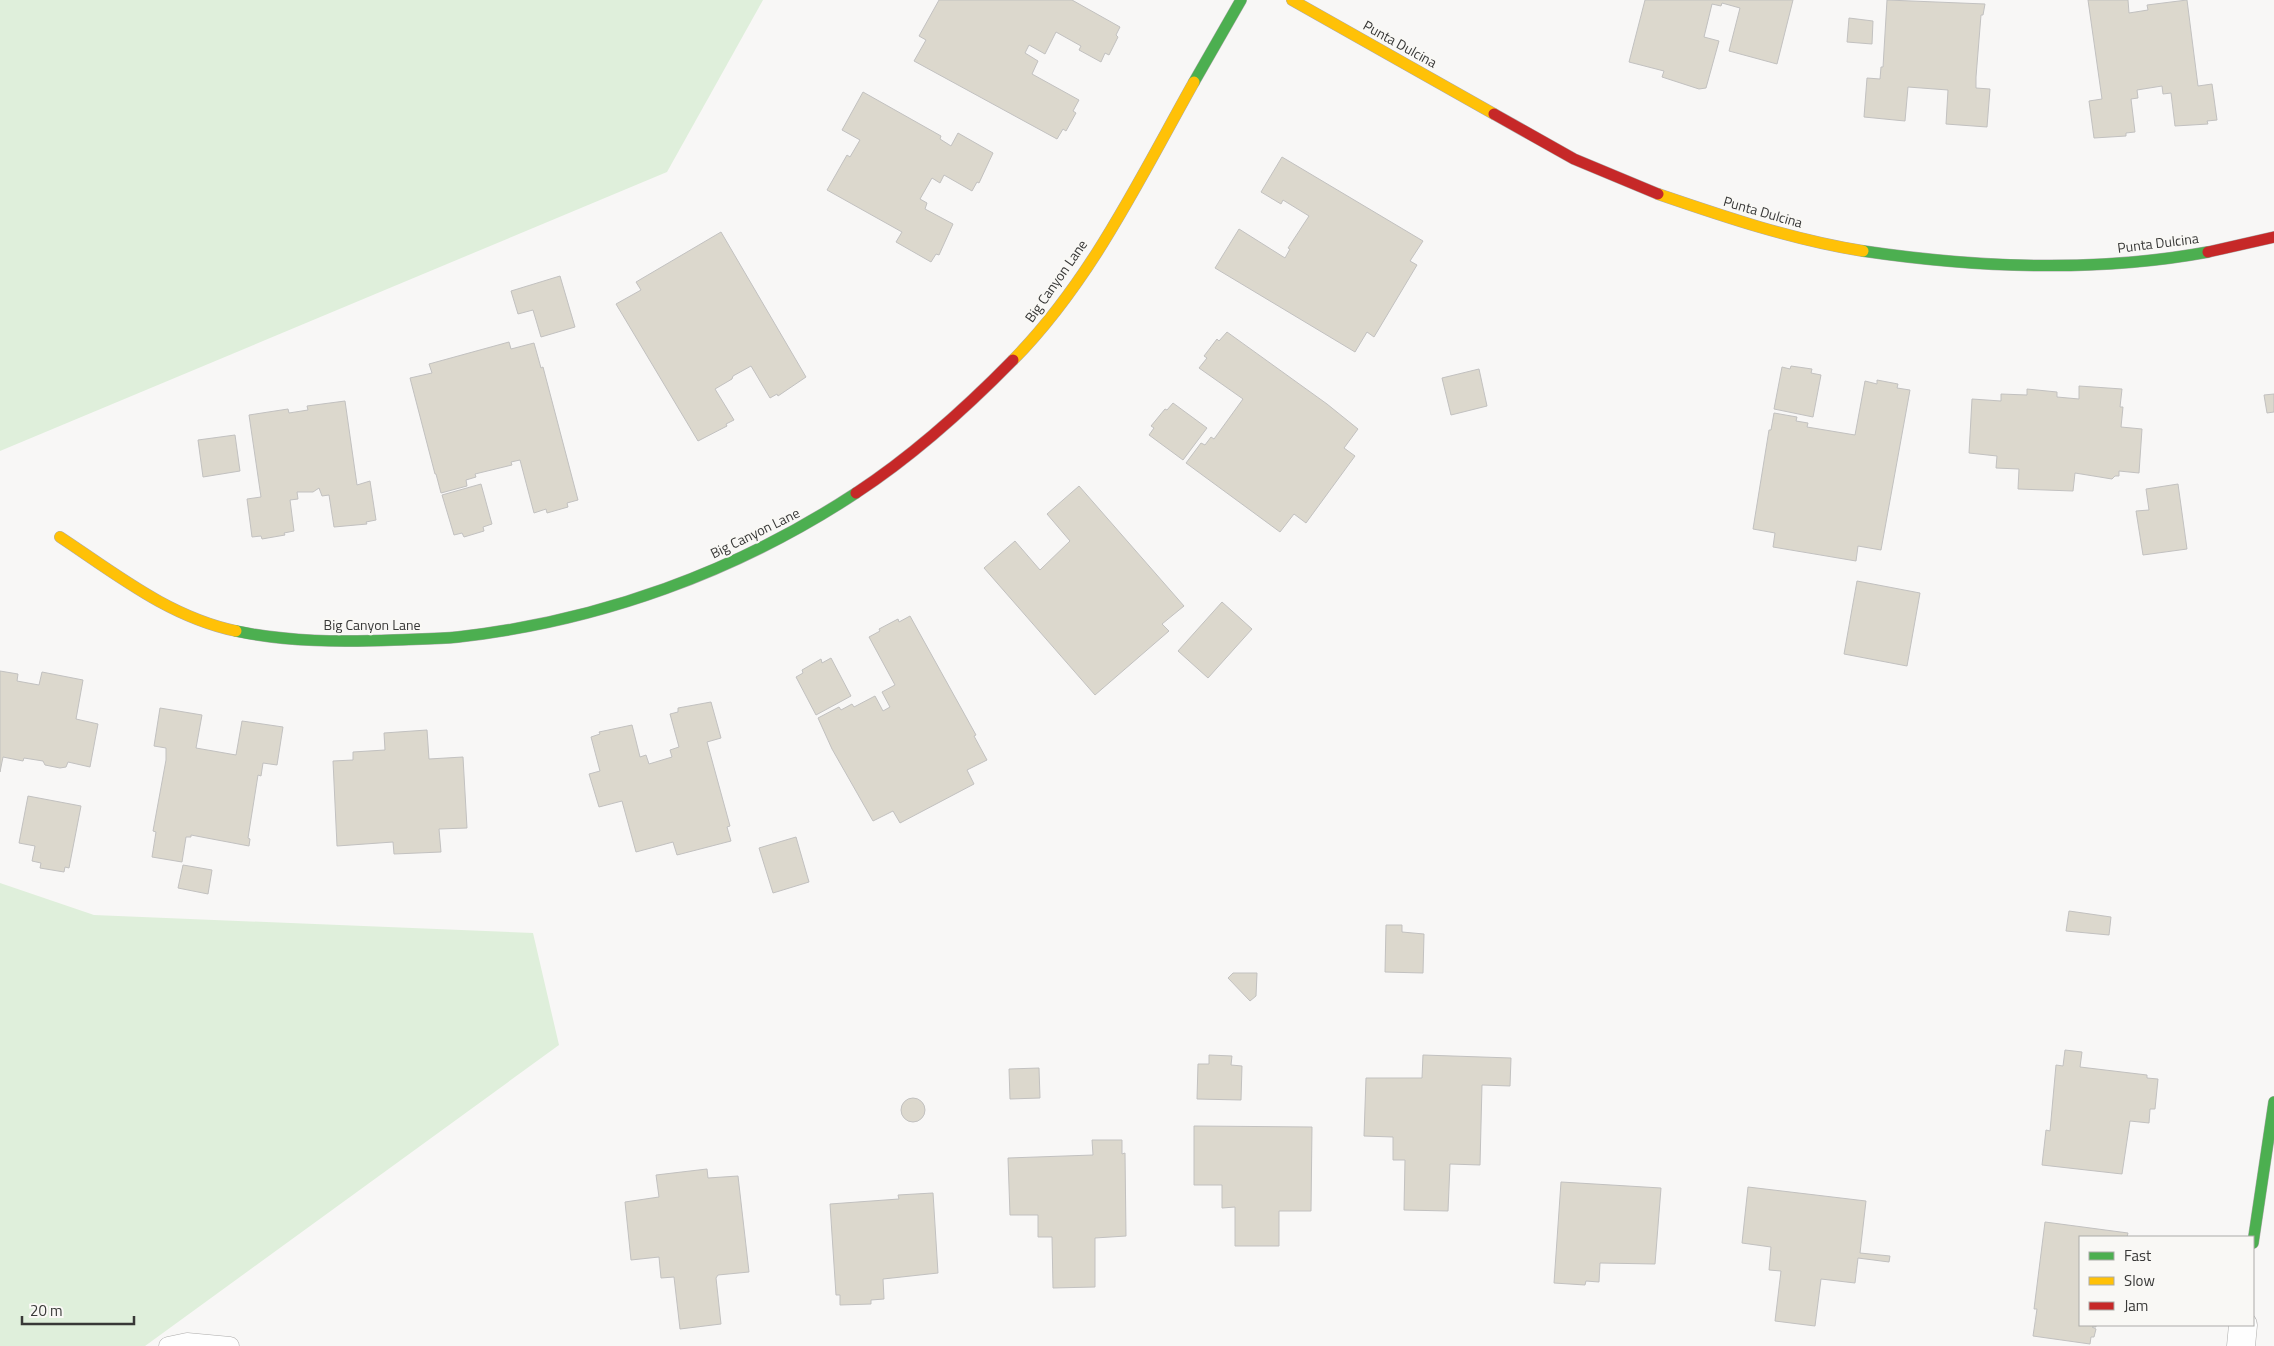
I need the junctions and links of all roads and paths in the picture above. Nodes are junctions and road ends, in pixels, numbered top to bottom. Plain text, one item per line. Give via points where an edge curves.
1 (1241, 0) edge
2 (1292, 0) edge
3 (2274, 237) edge
4 (60, 537) dead end
5 (2274, 1102) edge
6 (2254, 1236) edge
7 (2243, 1326) edge
8 (168, 1346) edge
9 (230, 1346) edge
10 (2241, 1346) edge

1 - 4 street, Big Canyon Lane via 1093,258 1064,301 1025,348 957,419 911,457 824,516 726,566 591,614 551,623 395,642 289,639 208,624 182,613
2 - 3 street, Punta Dulcina via 1587,165 1712,214 1826,245 1955,263 2092,266 2206,253
5 - 6 street
7 - 10 street
8 - 9 lane via 186,1342

